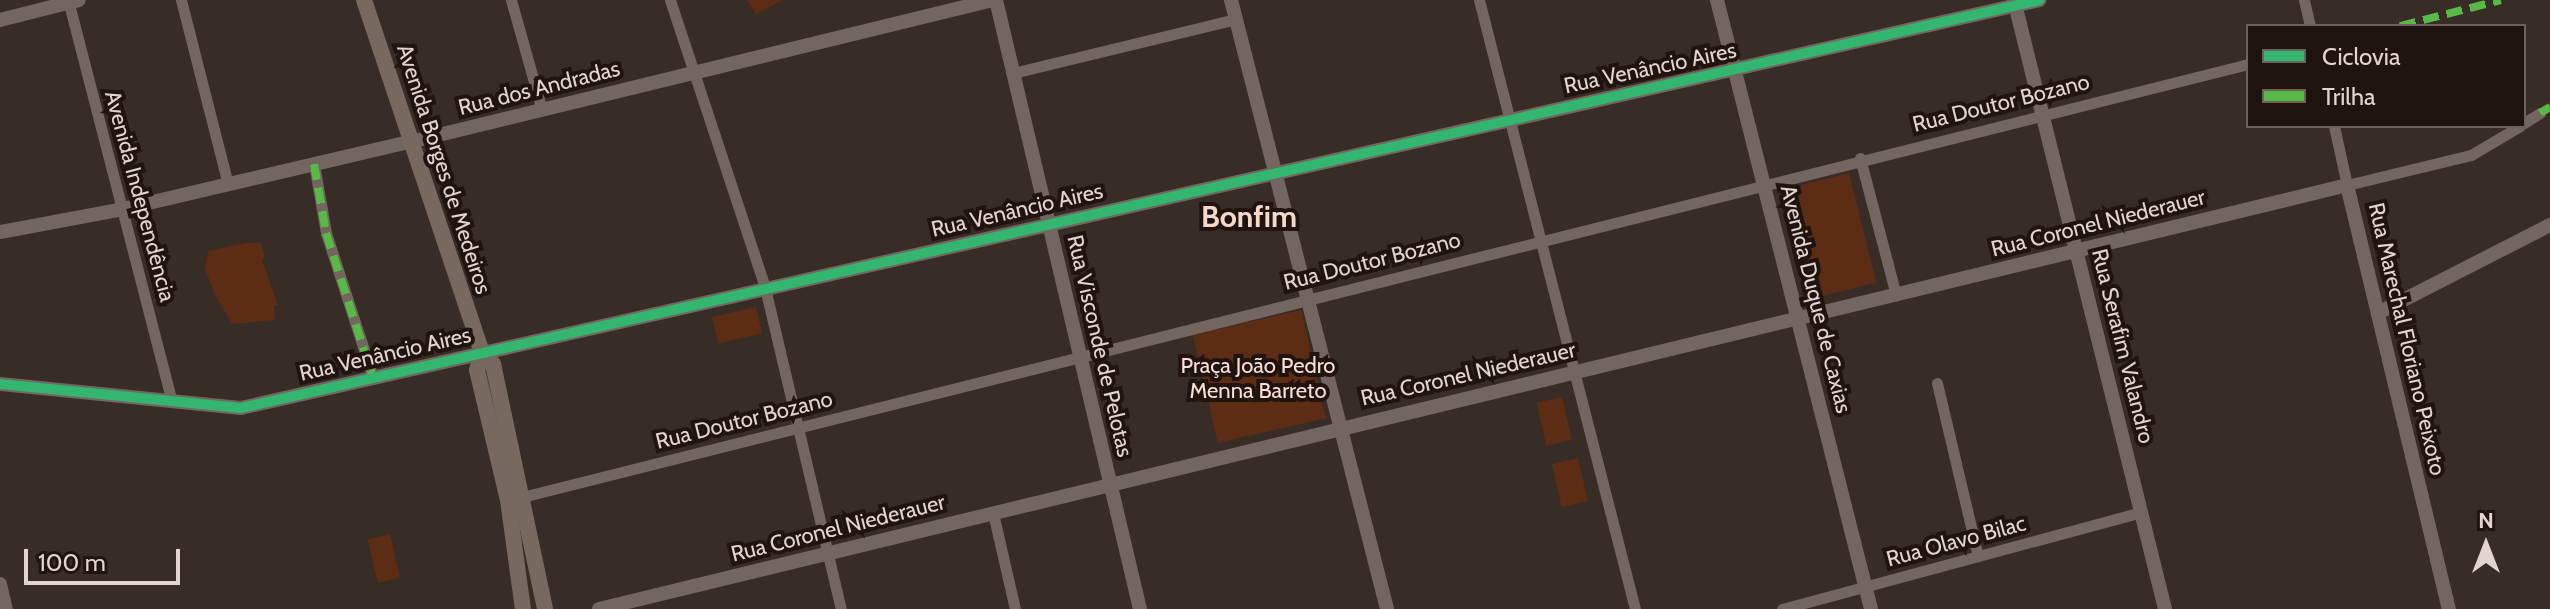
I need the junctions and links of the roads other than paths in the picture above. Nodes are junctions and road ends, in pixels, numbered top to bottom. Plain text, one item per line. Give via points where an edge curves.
1 (181, 0) edge
2 (364, 0) edge
3 (511, 0) edge
4 (670, 0) edge
5 (994, 0) edge
6 (1231, 0) edge
7 (1479, 0) edge
8 (1717, 0) edge
9 (2039, 0) edge
10 (2304, 0) edge
11 (72, 1) edge
12 (2014, 3) edge
13 (1236, 19) junction
14 (0, 20) edge
15 (2310, 24) edge
16 (2246, 64) edge
17 (1735, 70) junction
18 (694, 72) junction
19 (1013, 73) junction
20 (542, 110) junction
21 (2042, 113) junction
22 (2540, 113) dead end
23 (1510, 120) junction
24 (2526, 122) edge
25 (2334, 128) edge
26 (2517, 128) edge
27 (414, 141) junction
28 (1860, 158) junction
29 (314, 164) junction
30 (1277, 172) junction
31 (1765, 182) junction
32 (228, 184) junction
33 (2347, 185) junction
34 (123, 209) junction
35 (1049, 224) junction
36 (2550, 225) edge
37 (0, 232) edge
38 (1540, 238) junction
39 (2077, 251) junction
40 (765, 288) junction
41 (1896, 295) junction
42 (1309, 297) junction
43 (2378, 313) junction
44 (1798, 319) junction
45 (482, 353) junction
46 (1080, 356) junction
47 (1574, 372) junction
48 (373, 378) junction
49 (1937, 383) dead end
50 (0, 384) edge
51 (172, 401) junction
52 (1342, 426) junction
53 (798, 427) junction
54 (1110, 484) junction
55 (514, 498) junction
56 (2141, 512) junction
57 (993, 513) junction
58 (828, 553) junction
59 (1978, 556) junction
60 (0, 584) edge
61 (1865, 586) junction
62 (6, 609) edge
63 (523, 609) edge
64 (545, 609) edge
65 (599, 609) edge
66 (841, 609) edge
67 (1015, 609) edge
68 (1140, 609) edge
69 (1387, 609) edge
70 (1635, 609) edge
71 (1782, 609) edge
72 (1871, 609) edge
73 (2165, 609) edge
74 (2449, 609) edge

1 - 32 street
2 - 27 main road, Avenida Borges de Medeiros
3 - 20 street
4 - 18 street
5 - 18 street, Rua dos Andradas
5 - 19 street, Rua Visconde de Pelotas
6 - 13 street
7 - 23 street
8 - 17 street, Avenida Duque de Caxias
9 - 12 street, Rua Venâncio Aires
10 - 15 street
11 - 14 street
11 - 34 street, Avenida Independência
12 - 17 street, Rua Venâncio Aires
12 - 21 street, Rua Serafim Valandro
13 - 19 street
13 - 30 street
16 - 21 street, Rua Doutor Bozano
17 - 23 street, Rua Venâncio Aires
17 - 31 street, Avenida Duque de Caxias
18 - 20 street, Rua dos Andradas
18 - 40 street
19 - 35 street, Rua Visconde de Pelotas
20 - 27 street, Rua dos Andradas
21 - 28 street, Rua Doutor Bozano
21 - 39 street, Rua Serafim Valandro
22 - 24 street
23 - 30 street, Rua Venâncio Aires
23 - 38 street
25 - 33 street, Rua Marechal Floriano Peixoto
26 - 33 street via 2471,155
27 - 29 street, Rua dos Andradas
27 - 45 main road, Avenida Borges de Medeiros
28 - 31 street, Rua Doutor Bozano
28 - 41 street
29 - 32 street, Rua dos Andradas
29 - 48 street via 326,233
30 - 35 street, Rua Venâncio Aires
30 - 42 street
31 - 38 street, Rua Doutor Bozano
31 - 44 street, Avenida Duque de Caxias
32 - 34 street, Rua dos Andradas
33 - 39 street, Rua Coronel Niederauer
33 - 43 street, Rua Marechal Floriano Peixoto
34 - 37 street, Rua dos Andradas
34 - 51 street, Avenida Independência
35 - 40 street, Rua Venâncio Aires
35 - 46 street, Rua Visconde de Pelotas
36 - 43 street
38 - 42 street, Rua Doutor Bozano
38 - 47 street
39 - 41 street, Rua Coronel Niederauer
39 - 56 street, Rua Serafim Valandro
40 - 45 street, Rua Venâncio Aires
40 - 53 street
41 - 44 street, Rua Coronel Niederauer
42 - 46 street, Rua Doutor Bozano
42 - 52 street
43 - 74 street, Rua Marechal Floriano Peixoto
44 - 47 street, Rua Coronel Niederauer
44 - 61 street, Avenida Duque de Caxias
45 - 48 street, Rua Venâncio Aires
45 - 55 main road, Avenida Borges de Medeiros via 477,370
46 - 53 street, Rua Doutor Bozano
46 - 54 street, Rua Visconde de Pelotas
47 - 52 street, Rua Coronel Niederauer
47 - 70 street
48 - 51 street, Rua Venâncio Aires via 241,408
49 - 59 street
50 - 51 street, Rua Venâncio Aires
52 - 54 street, Rua Coronel Niederauer
52 - 69 street
53 - 55 street, Rua Doutor Bozano
53 - 58 street
54 - 57 street, Rua Coronel Niederauer
54 - 68 street, Rua Visconde de Pelotas
55 - 63 main road, Avenida Borges de Medeiros
55 - 64 main road, Avenida Borges de Medeiros
56 - 59 street, Rua Olavo Bilac
56 - 73 street, Rua Serafim Valandro
57 - 58 street, Rua Coronel Niederauer
57 - 67 street
58 - 65 street, Rua Coronel Niederauer
58 - 66 street
59 - 61 street, Rua Olavo Bilac
60 - 62 street
61 - 71 street, Rua Olavo Bilac
61 - 72 street, Avenida Duque de Caxias

